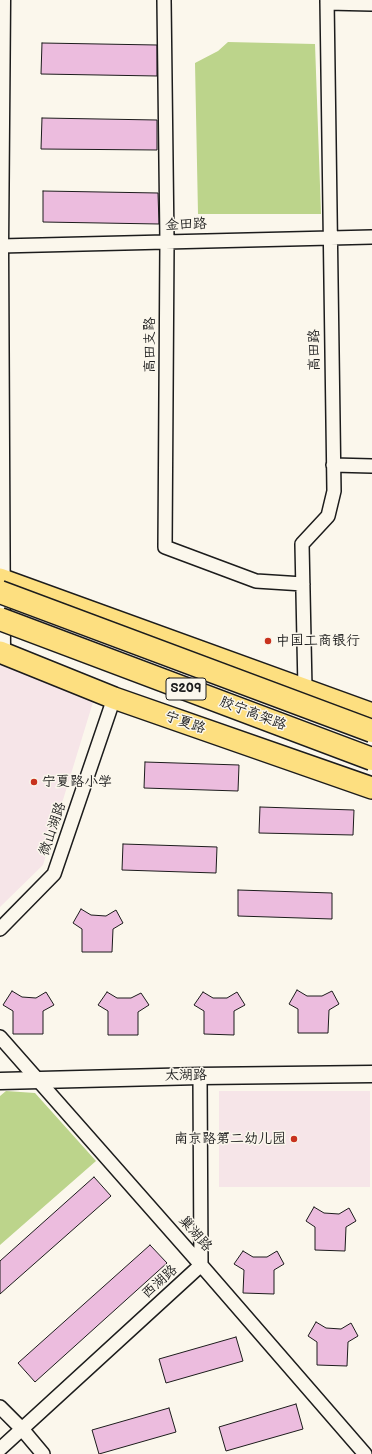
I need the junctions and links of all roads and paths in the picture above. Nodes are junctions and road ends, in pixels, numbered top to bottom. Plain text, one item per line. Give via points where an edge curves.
1 (2, 0) edge
2 (164, 0) edge
3 (327, 2) edge
4 (372, 4) edge
5 (330, 237) junction
6 (372, 237) edge
7 (167, 242) junction
8 (0, 246) edge
9 (333, 465) junction
10 (372, 466) edge
11 (1, 584) edge
12 (303, 584) junction
13 (0, 619) edge
14 (1, 653) edge
15 (305, 689) junction
16 (114, 698) junction
17 (372, 714) edge
18 (372, 731) edge
19 (372, 759) edge
20 (372, 788) edge
21 (0, 929) edge
22 (0, 1037) edge
23 (372, 1074) edge
24 (200, 1076) junction
25 (37, 1079) junction
26 (0, 1080) edge
27 (201, 1265) junction
28 (0, 1407) edge
29 (22, 1429) junction
30 (0, 1449) edge
31 (43, 1454) edge
32 (364, 1454) edge

1 - 8 street
2 - 7 street, 高田支路
3 - 4 street
3 - 5 street, 高田路
5 - 6 street, 金田路
5 - 7 street, 金田路
5 - 9 street, 高田路
7 - 8 street, 金田路
7 - 12 street, 高田支路 via 165,546 256,581
8 - 11 street
9 - 10 street
9 - 12 street, 高田路 via 334,491 328,516 302,544
11 - 14 street
11 - 15 main road
11 - 18 highway, 胶宁高架路 / S209, bridge
12 - 15 street, 高田路
13 - 19 highway, 胶宁高架路 / S209, bridge
14 - 16 main road, 宁夏路
15 - 17 main road
16 - 20 main road, 宁夏路
16 - 21 street, 微山湖路 via 54,874
22 - 25 street, 巢湖路
23 - 24 street, 太湖路
24 - 25 street, 太湖路
24 - 27 street
25 - 26 street, 太湖路
25 - 27 street, 巢湖路
27 - 29 street, 西湖路
27 - 32 street, 巢湖路
28 - 29 street
29 - 30 street, 西湖路
29 - 31 street

